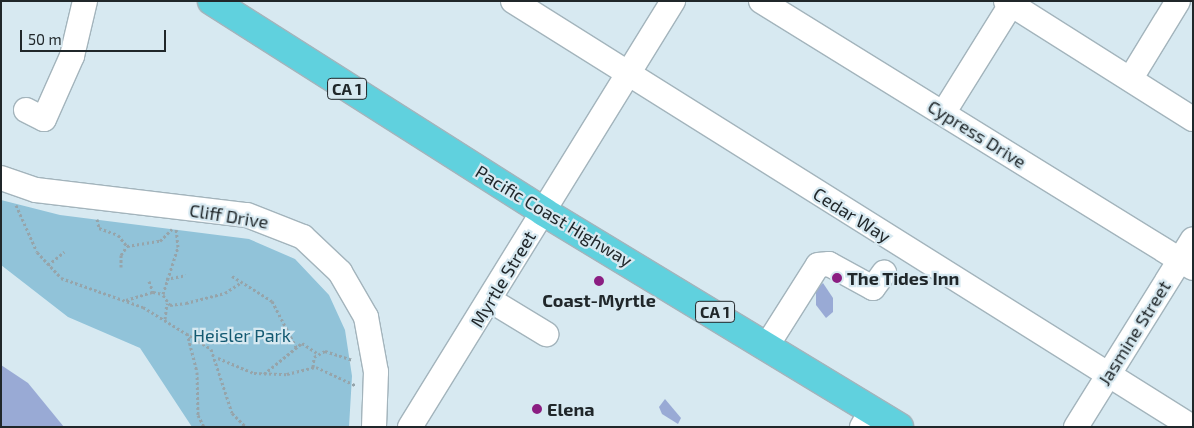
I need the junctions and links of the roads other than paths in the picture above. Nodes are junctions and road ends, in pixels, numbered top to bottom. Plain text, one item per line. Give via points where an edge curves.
1 (85, 1) edge
2 (212, 1) edge
3 (513, 1) edge
4 (673, 1) edge
5 (761, 1) edge
6 (1178, 1) edge
7 (1010, 2) edge
8 (628, 74) junction
9 (1130, 78) junction
10 (26, 110) dead end
11 (944, 112) junction
12 (1193, 119) edge
13 (2, 179) edge
14 (544, 212) junction
15 (1193, 239) edge
16 (902, 246) junction
17 (1186, 264) edge
18 (490, 300) junction
19 (546, 334) dead end
20 (768, 344) junction
21 (1107, 375) junction
22 (867, 418) edge
23 (374, 427) edge
24 (410, 427) edge
25 (899, 427) edge
26 (1076, 427) edge
27 (1192, 427) edge

1 - 10 street via 72,56 44,119
2 - 14 highway, Pacific Coast Highway / CA 1
3 - 8 street, Cedar Way
4 - 8 street, Myrtle Street
5 - 11 street, Cypress Drive
6 - 9 street
7 - 9 street
7 - 11 street
8 - 14 street, Myrtle Street
8 - 16 street, Cedar Way
9 - 12 street
11 - 17 street, Cypress Drive
13 - 23 street, Cliff Drive via 36,190 247,214 279,224 323,253 340,272 366,317 376,372
14 - 18 street, Myrtle Street
14 - 20 highway, Pacific Coast Highway / CA 1
15 - 17 street, Jasmine Street
16 - 20 street via 874,288 829,264 818,265
16 - 21 street, Cedar Way
17 - 21 street, Jasmine Street
18 - 19 street
18 - 24 street, Myrtle Street
20 - 22 highway, Pacific Coast Highway / CA 1
21 - 26 street, Jasmine Street
21 - 27 street, Cedar Way
22 - 25 highway, Pacific Coast Highway / CA 1

